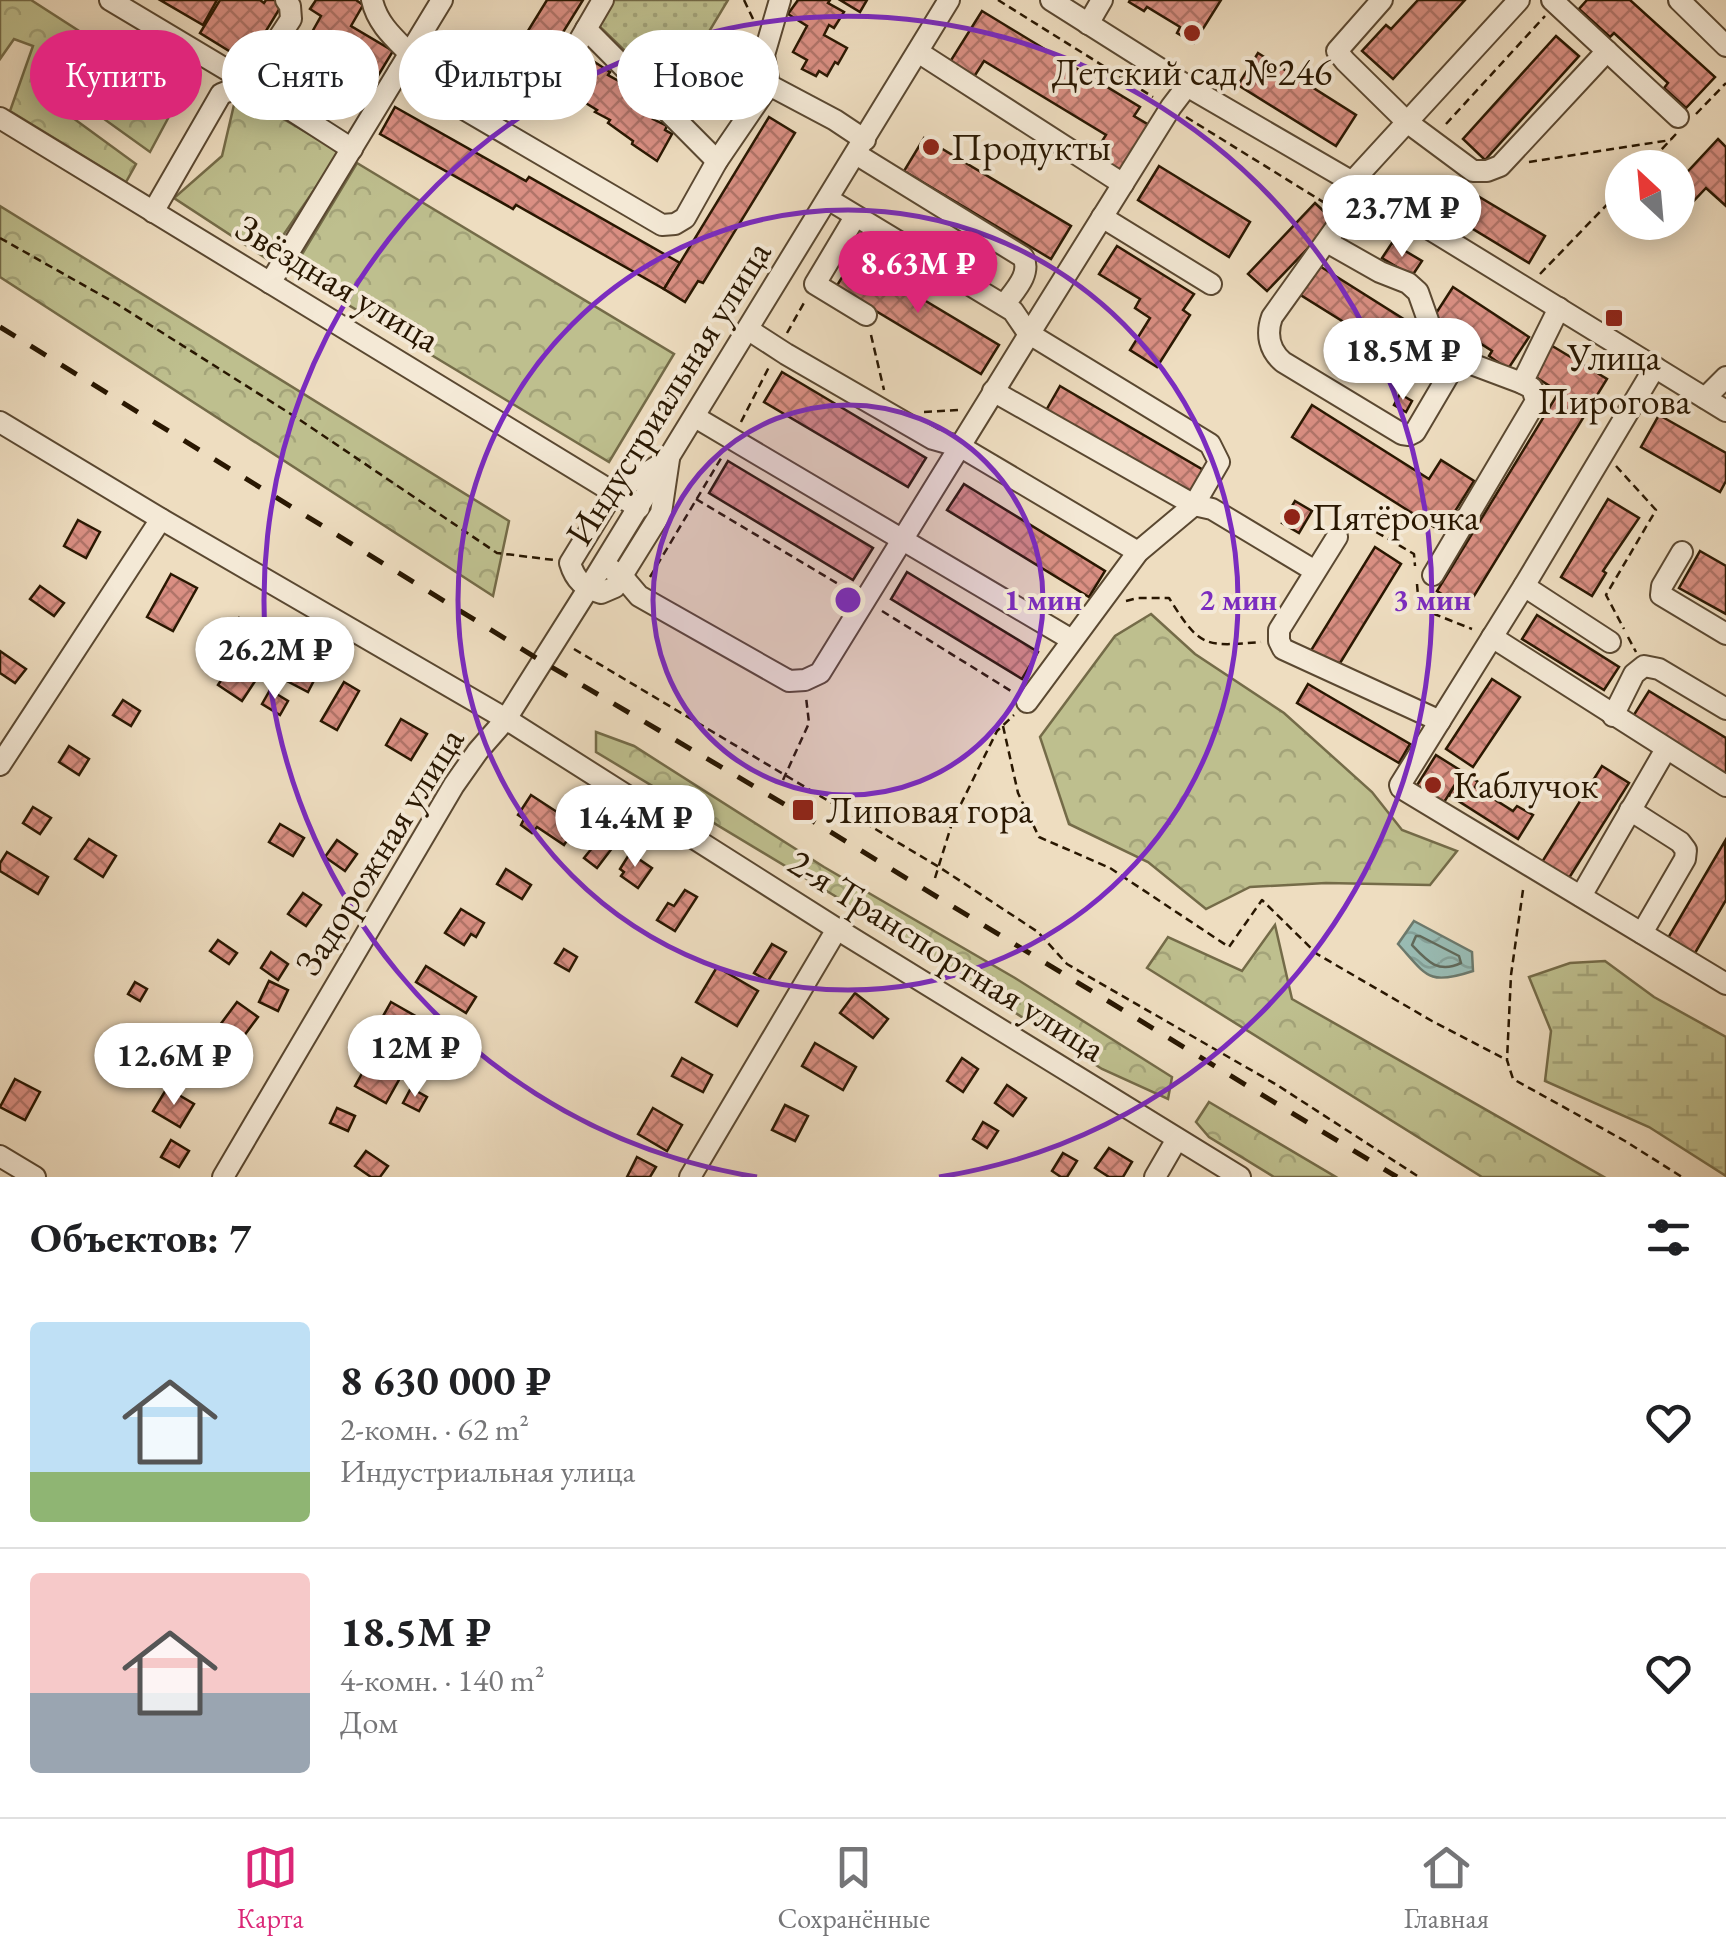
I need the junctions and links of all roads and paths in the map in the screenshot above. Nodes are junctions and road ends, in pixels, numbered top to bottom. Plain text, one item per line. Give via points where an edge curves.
1 (110, 0) edge
2 (286, 0) edge
3 (372, 0) edge
4 (442, 0) edge
5 (603, 0) edge
6 (780, 0) edge
7 (949, 0) edge
8 (1051, 0) edge
9 (1102, 0) edge
10 (1382, 0) edge
11 (1519, 0) edge
12 (1679, 0) edge
13 (1554, 2) edge
14 (1088, 24) junction
15 (283, 30) edge
16 (424, 30) edge
17 (586, 30) edge
18 (771, 30) edge
19 (597, 41) edge
20 (1726, 46) edge
21 (1606, 51) junction
22 (918, 52) junction
23 (399, 53) edge
24 (222, 67) edge
25 (399, 70) edge
26 (1187, 86) junction
27 (779, 90) edge
28 (222, 94) edge
29 (1678, 117) dead end
30 (0, 118) edge
31 (307, 120) edge
32 (495, 120) edge
33 (745, 120) edge
34 (1407, 122) junction
35 (1431, 140) junction
36 (1671, 140) dead end
37 (860, 147) junction
38 (352, 149) junction
39 (717, 161) junction
40 (1500, 166) junction
41 (1122, 184) junction
42 (1359, 186) junction
43 (828, 199) junction
44 (1605, 207) edge
45 (153, 212) junction
46 (854, 217) junction
47 (1102, 217) junction
48 (0, 238) edge
49 (1327, 242) junction
50 (270, 283) junction
51 (1212, 284) dead end
52 (1526, 288) junction
53 (1004, 306) junction
54 (1559, 308) junction
55 (866, 315) joint
56 (749, 330) junction
57 (1028, 333) junction
58 (693, 354) dead end
59 (1458, 360) junction
60 (1656, 367) junction
61 (1726, 377) edge
62 (1522, 382) junction
63 (1704, 398) junction
64 (988, 400) junction
65 (1726, 411) edge
66 (927, 412) dead end
67 (890, 414) junction
68 (695, 418) junction
69 (0, 422) edge
70 (961, 447) junction
71 (1604, 452) junction
72 (669, 458) junction
73 (631, 462) dead end
74 (613, 493) junction
75 (1194, 504) junction
76 (639, 508) junction
77 (161, 518) junction
78 (1337, 537) dead end
79 (902, 539) junction
80 (1138, 552) junction
81 (1682, 552) dead end
82 (570, 562) junction
83 (613, 571) junction
84 (1315, 571) junction
85 (1433, 575) dead end
86 (1524, 586) junction
87 (588, 590) junction
88 (1095, 608) junction
89 (1726, 634) edge
90 (1492, 637) junction
91 (557, 640) junction
92 (1072, 640) junction
93 (1279, 641) junction
94 (1610, 642) dead end
95 (1644, 666) junction
96 (805, 680) junction
97 (1028, 702) joint
98 (1726, 709) edge
99 (1612, 716) junction
100 (506, 719) junction
101 (1440, 721) junction
102 (1002, 726) junction
103 (1666, 748) junction
104 (0, 765) edge
105 (785, 774) junction
106 (782, 780) dead end
107 (1726, 786) edge
108 (1630, 810) junction
109 (938, 867) junction
110 (935, 878) dead end
111 (1523, 890) dead end
112 (1580, 896) junction
113 (837, 930) junction
114 (1642, 933) junction
115 (1726, 984) edge
116 (1507, 1060) junction
117 (1177, 1139) junction
118 (0, 1156) edge
119 (35, 1177) edge
120 (223, 1177) edge
121 (690, 1177) edge
122 (1155, 1177) edge
123 (1240, 1177) edge
124 (1419, 1177) edge
125 (1682, 1177) edge

1 - 24 street
2 - 15 street via 290,19
3 - 23 street
4 - 16 street
5 - 17 street
6 - 18 street
7 - 22 street, Индустриальная улица
8 - 14 street
9 - 14 street
10 - 34 street via 1338,50
11 - 34 street
12 - 20 street
13 - 21 street
13 - 35 path
14 - 26 street
19 - 39 street
21 - 29 street
21 - 40 street
22 - 37 street, Индустриальная улица
22 - 41 street
25 - 38 street
26 - 41 street
26 - 42 street
27 - 37 street via 835,120
28 - 45 street
30 - 45 street, Звёздная улица
31 - 38 street
32 - 39 street via 662,226 684,218
33 - 39 street
34 - 35 street
34 - 42 street
35 - 40 street via 1473,171
36 - 40 path
37 - 43 street, Индустриальная улица
37 - 53 street via 1023,257 1026,274
38 - 50 street
41 - 47 street
42 - 49 street
42 - 52 street
43 - 46 street
43 - 56 street, Индустриальная улица
44 - 52 path
45 - 50 street, Звёздная улица
46 - 53 street
46 - 55 street via 815,284
47 - 51 street
47 - 57 street
48 - 82 path via 298,418 497,553
49 - 59 street via 1418,292 1430,326
49 - 59 street via 1269,325 1272,349 1283,362 1410,435
50 - 74 street, Звёздная улица
52 - 54 street
53 - 57 street
54 - 60 street
54 - 62 street
55 - 67 path
56 - 67 street
56 - 68 street, Индустриальная улица
57 - 64 street
57 - 75 street via 1210,444 1219,462
58 - 73 path
59 - 62 street
60 - 63 street
60 - 71 street
61 - 63 street
62 - 85 street via 1536,401
63 - 65 street
64 - 66 path
64 - 70 street
64 - 75 street
67 - 70 street
68 - 72 street, Индустриальная улица
68 - 79 street
69 - 77 street, 2-я Транспортная улица
70 - 79 street
70 - 80 street
71 - 86 street
71 - 95 path via 1656,510 1606,595
72 - 74 street
72 - 76 street, Индустриальная улица
72 - 83 street via 661,513
74 - 76 street, Звёздная улица
74 - 82 street
75 - 80 street
75 - 84 street
76 - 83 street, Индустриальная улица
77 - 100 street, 2-я Транспортная улица
77 - 104 street
78 - 84 street
79 - 92 street
79 - 96 street via 820,673
80 - 88 street
81 - 89 street via 1661,595
82 - 87 street
83 - 87 street, Индустриальная улица
83 - 96 street via 639,596 788,681
84 - 93 street via 1279,630
86 - 90 street
86 - 94 street
87 - 91 street, Индустриальная улица
88 - 92 street
88 - 93 path via 1169,598 1204,642
90 - 99 street
90 - 101 street
91 - 100 street, Индустриальная улица
91 - 105 path
92 - 97 street
93 - 101 street via 1283,649
95 - 98 street
95 - 99 street
96 - 105 path via 809,723
97 - 102 path
99 - 103 street
100 - 113 street, 2-я Транспортная улица
100 - 120 street, Задорожная улица via 454,786
101 - 112 street via 1402,788
102 - 109 path via 952,820
102 - 116 path via 1018,793 1038,837 1110,868 1229,947 1262,900 1317,954
103 - 107 street
103 - 108 street
105 - 106 path
105 - 109 path
108 - 112 street
108 - 114 street via 1686,850
109 - 110 path
109 - 124 path via 1038,932 1067,964 1276,1084
111 - 116 path
112 - 114 street
113 - 117 street, 2-я Транспортная улица
113 - 121 street
114 - 115 street
116 - 125 path via 1512,1079
117 - 122 street
117 - 123 street, 2-я Транспортная улица
118 - 119 street

